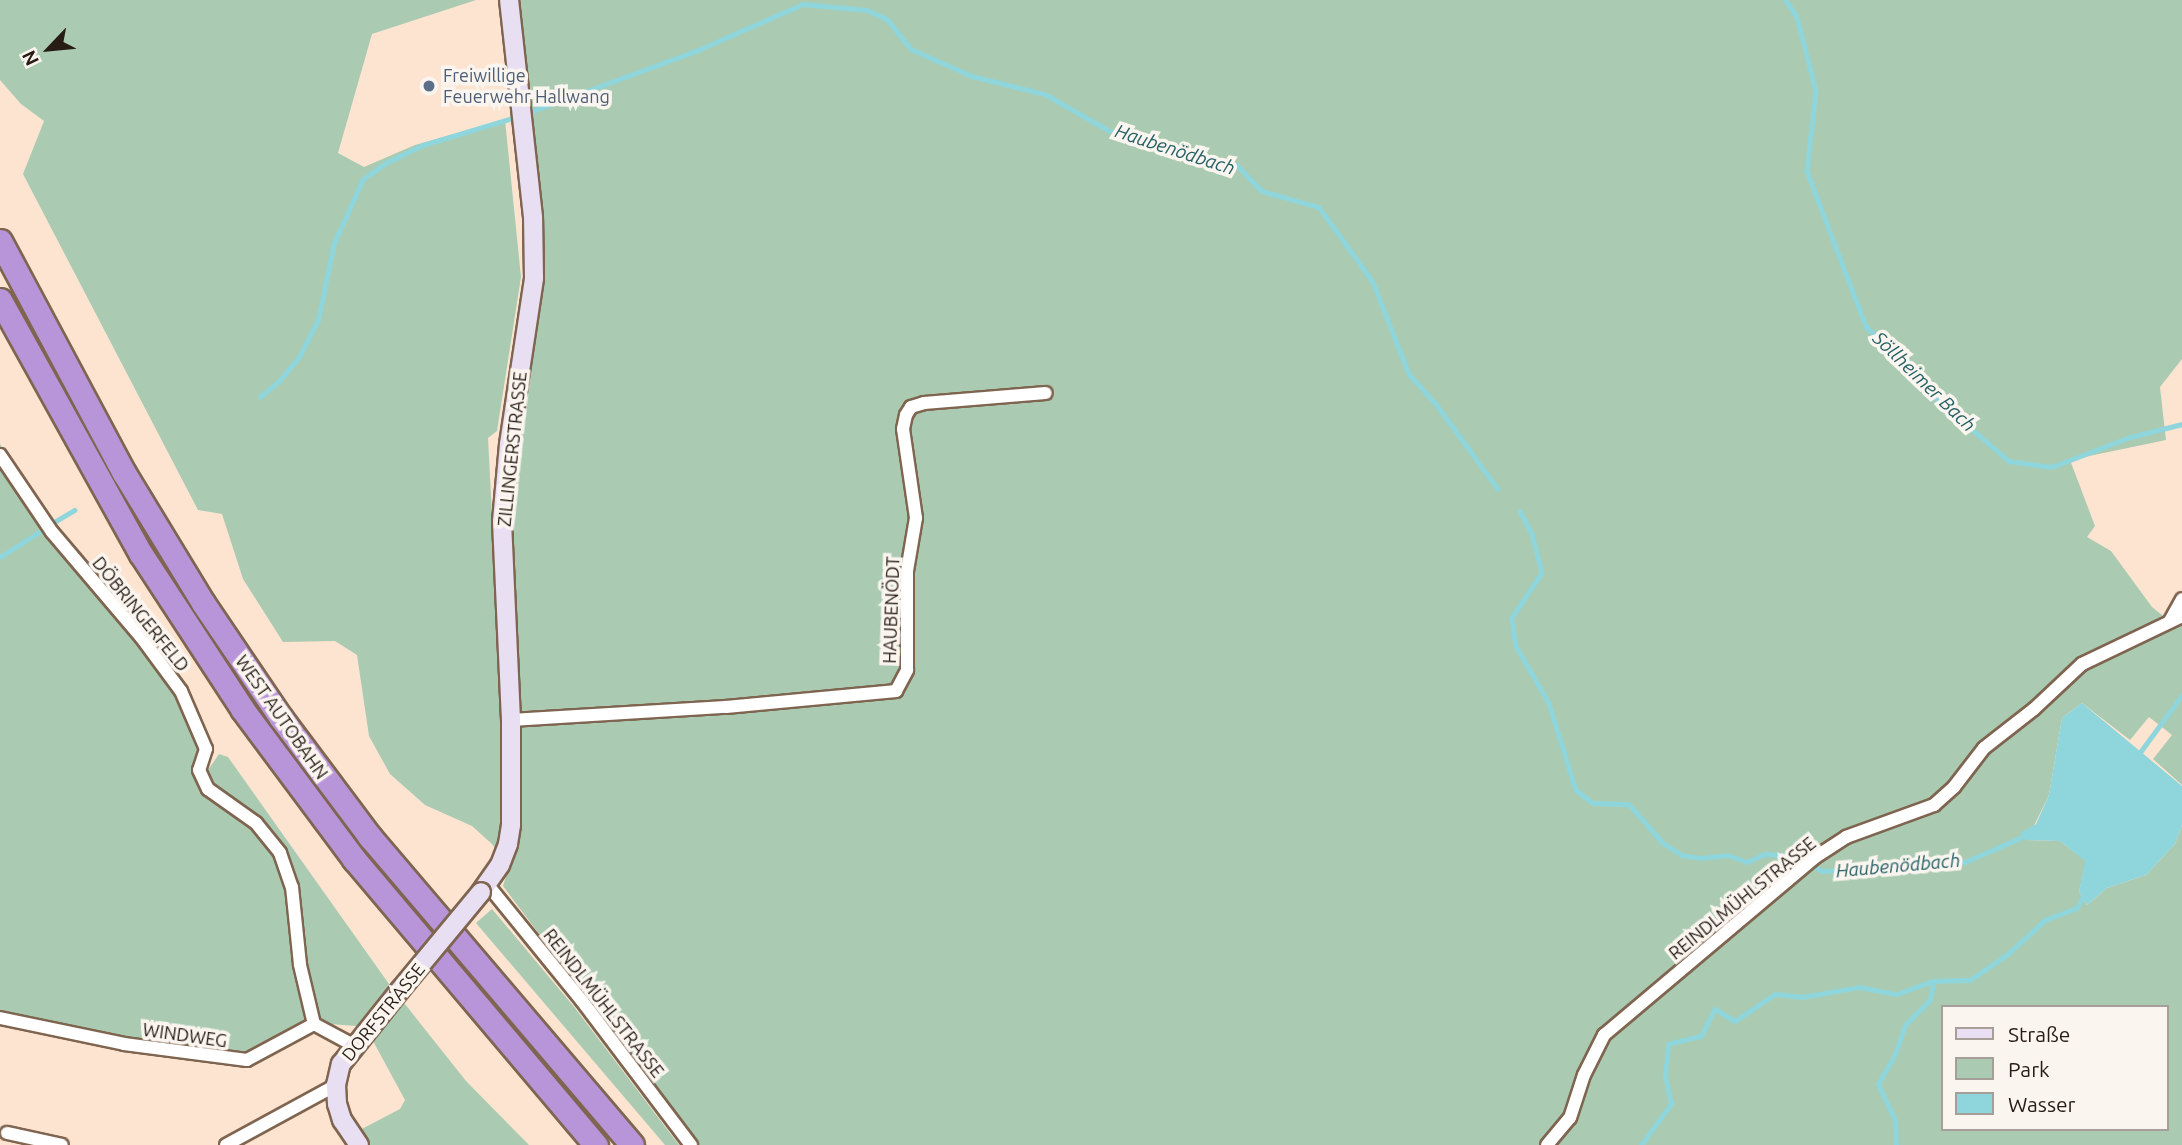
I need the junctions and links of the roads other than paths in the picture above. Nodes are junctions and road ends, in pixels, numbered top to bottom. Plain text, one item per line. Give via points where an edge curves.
1 (509, 0) edge
2 (0, 241) edge
3 (0, 300) edge
4 (1046, 393) dead end
5 (0, 456) edge
6 (2182, 599) edge
7 (2176, 618) edge
8 (511, 720) junction
9 (484, 888) junction
10 (0, 1018) edge
11 (314, 1024) junction
12 (353, 1045) junction
13 (336, 1085) junction
14 (7, 1133) dead end
15 (62, 1145) edge
16 (226, 1145) edge
17 (359, 1145) edge
18 (596, 1145) edge
19 (632, 1145) edge
20 (691, 1145) edge
21 (1547, 1145) edge

1 - 8 street, ZILLINGERSTRASSE via 533,217 534,278 502,521
2 - 19 highway, WEST AUTOBAHN via 124,473 203,603 281,718 408,884
3 - 18 highway, WEST AUTOBAHN via 141,555 243,710 354,859
4 - 8 street, HAUBENÖDT via 924,403 911,407 906,415 903,429 916,519 907,571 907,670 896,691
5 - 11 street, DÖBRINGERFELD via 52,532 181,691 206,749 199,770 208,789 256,823 280,853 292,887 300,965
6 - 7 street
7 - 21 street, REINDLMÜHLSTRASSE via 2082,664 1984,748 1934,805 1846,837 1809,862 1604,1035 1570,1118
8 - 9 street, ZILLINGERSTRASSE via 508,844
9 - 12 street, DORFSTRASSE, bridge
9 - 20 street, REINDLMÜHLSTRASSE via 582,1001
10 - 11 street, WINDWEG via 124,1044 247,1060
11 - 12 street
12 - 13 street, DORFSTRASSE
13 - 16 street
13 - 17 street via 342,1120
14 - 15 street

